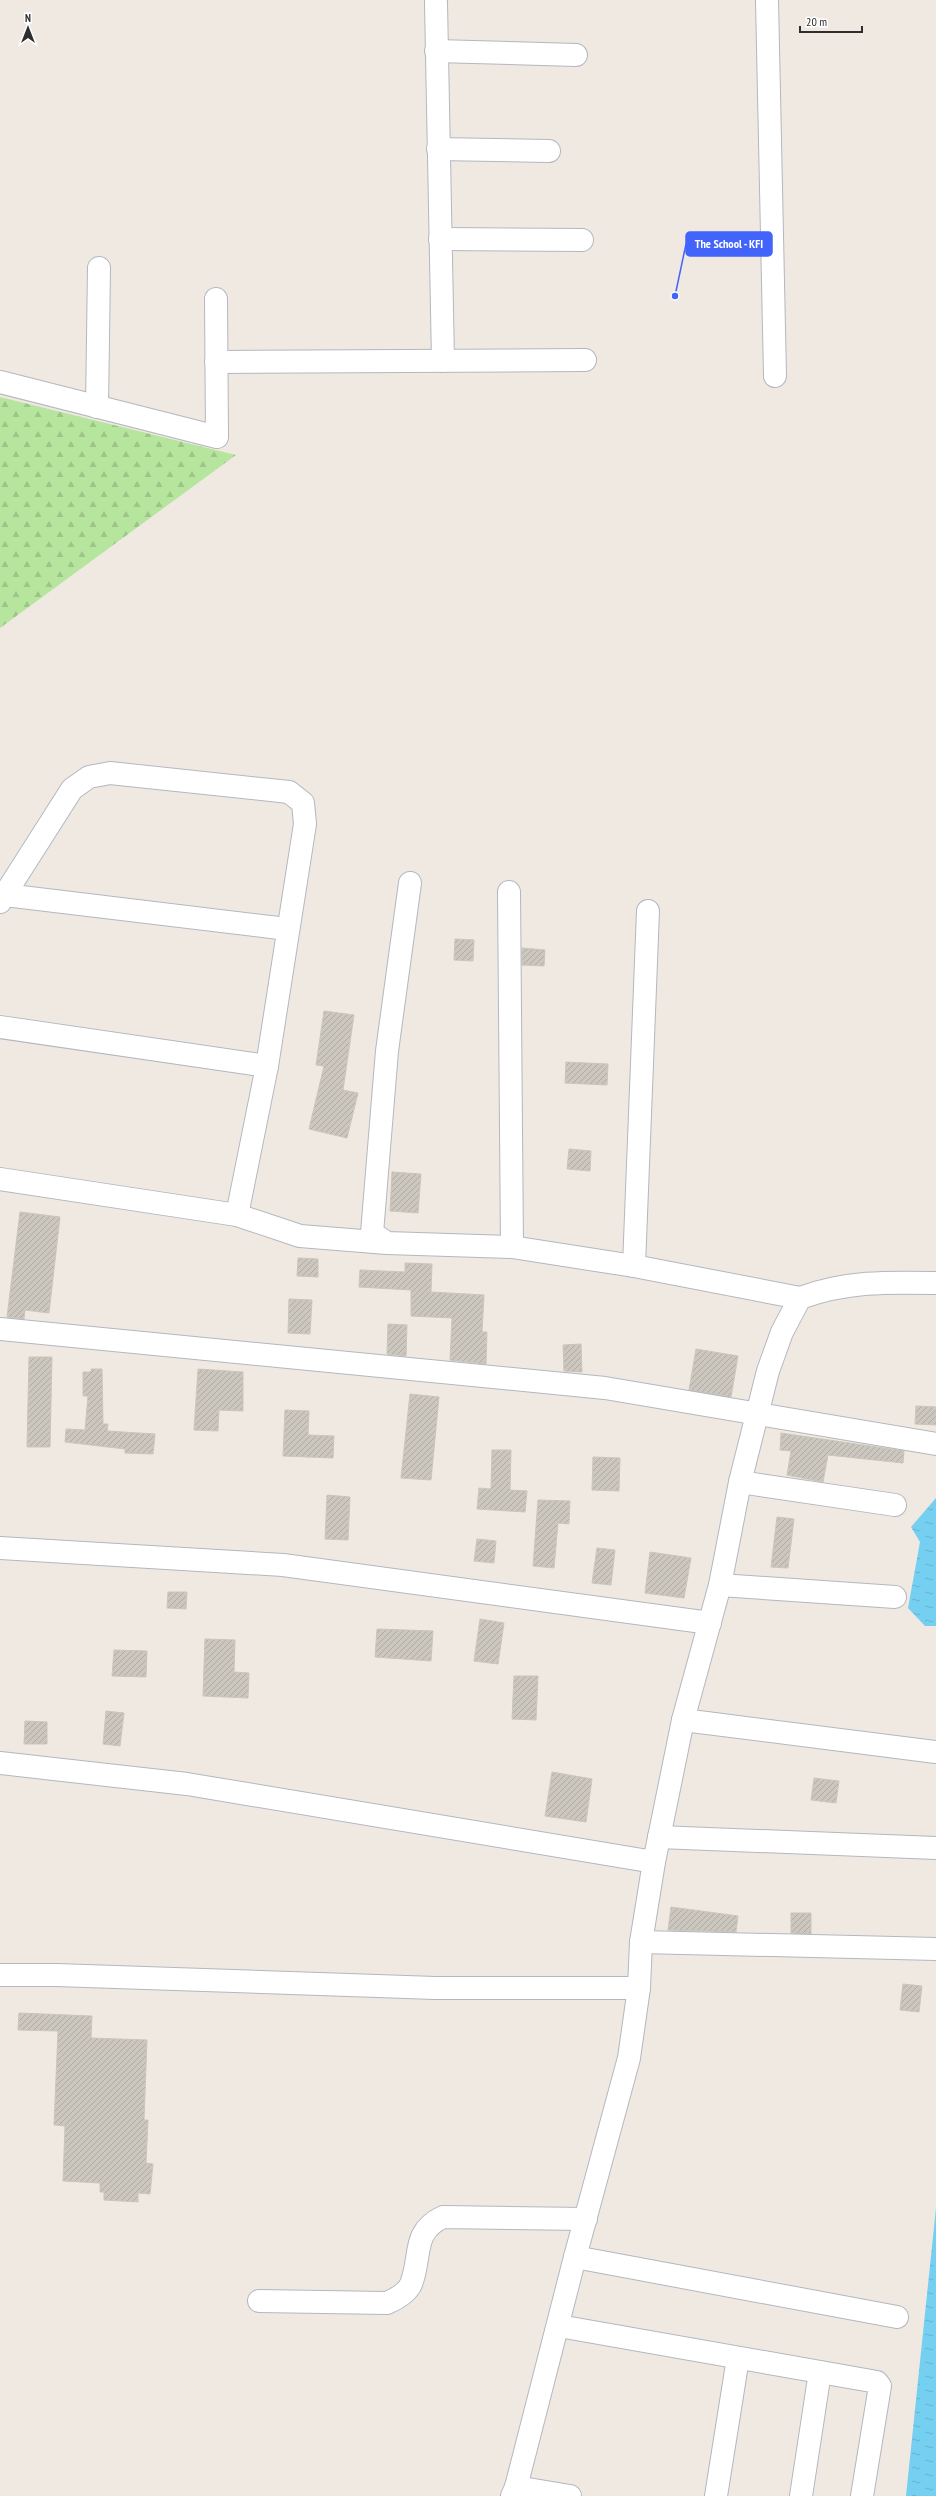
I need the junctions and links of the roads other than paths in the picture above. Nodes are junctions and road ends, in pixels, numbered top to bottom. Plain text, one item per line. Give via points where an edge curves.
1 (767, 0) edge
2 (436, 3) dead end
3 (436, 51) junction
4 (576, 55) dead end
5 (438, 149) junction
6 (549, 151) dead end
7 (440, 239) junction
8 (582, 240) dead end
9 (99, 268) dead end
10 (216, 299) dead end
11 (585, 360) dead end
12 (443, 361) junction
13 (216, 362) junction
14 (776, 376) dead end
15 (0, 382) edge
16 (97, 407) junction
17 (410, 883) dead end
18 (509, 892) dead end
19 (2, 899) edge
20 (648, 911) dead end
21 (287, 930) junction
22 (0, 1027) edge
23 (267, 1066) junction
24 (0, 1179) edge
25 (237, 1215) junction
26 (387, 1243) junction
27 (512, 1247) junction
28 (634, 1266) junction
29 (936, 1283) edge
30 (800, 1298) junction
31 (0, 1329) edge
32 (759, 1412) junction
33 (936, 1444) edge
34 (740, 1482) junction
35 (895, 1505) dead end
36 (0, 1548) edge
37 (720, 1585) junction
38 (894, 1597) dead end
39 (710, 1623) junction
40 (683, 1720) junction
41 (936, 1752) edge
42 (0, 1763) edge
43 (659, 1837) junction
44 (936, 1848) edge
45 (654, 1862) junction
46 (641, 1942) junction
47 (936, 1949) edge
48 (0, 1975) edge
49 (639, 1988) junction
50 (586, 2219) junction
51 (575, 2258) junction
52 (260, 2301) dead end
53 (897, 2317) dead end
54 (559, 2326) junction
55 (738, 2358) junction
56 (820, 2372) junction
57 (514, 2492) edge
58 (570, 2496) edge
59 (716, 2496) edge
60 (801, 2496) edge
61 (862, 2496) edge

1 - 14 street
2 - 3 street
3 - 4 street
3 - 5 street
5 - 6 street
5 - 7 street
7 - 8 street
7 - 12 street
9 - 16 street
10 - 13 street
11 - 12 street
12 - 13 street
13 - 16 street via 217,437
15 - 16 street
17 - 26 street via 387,1051 372,1217 372,1233
18 - 27 street
19 - 21 street
19 - 21 street via 72,789 89,777 110,773 281,791 289,792 302,803 305,824
20 - 28 street
21 - 23 street
22 - 23 street
23 - 25 street
24 - 25 street
25 - 26 street via 300,1236
26 - 27 street
27 - 28 street
28 - 30 street
29 - 30 street via 872,1282 820,1291
30 - 32 street via 782,1332 768,1371
31 - 32 street via 605,1388
32 - 33 street
32 - 34 street
34 - 35 street
34 - 37 street
36 - 39 street via 283,1565
37 - 38 street
37 - 39 street
39 - 40 street
40 - 41 street
40 - 43 street
42 - 45 street via 188,1784
43 - 44 street
43 - 45 street
45 - 46 street
46 - 47 street
46 - 49 street
48 - 49 street via 435,1988
49 - 50 street via 630,2058
50 - 51 street
50 - 52 street via 443,2217 430,2223 421,2238 410,2285 401,2295 387,2303
51 - 53 street
51 - 54 street
54 - 55 street
54 - 57 street
55 - 56 street
55 - 59 street
56 - 60 street
56 - 61 street via 873,2381 880,2386
57 - 58 street

